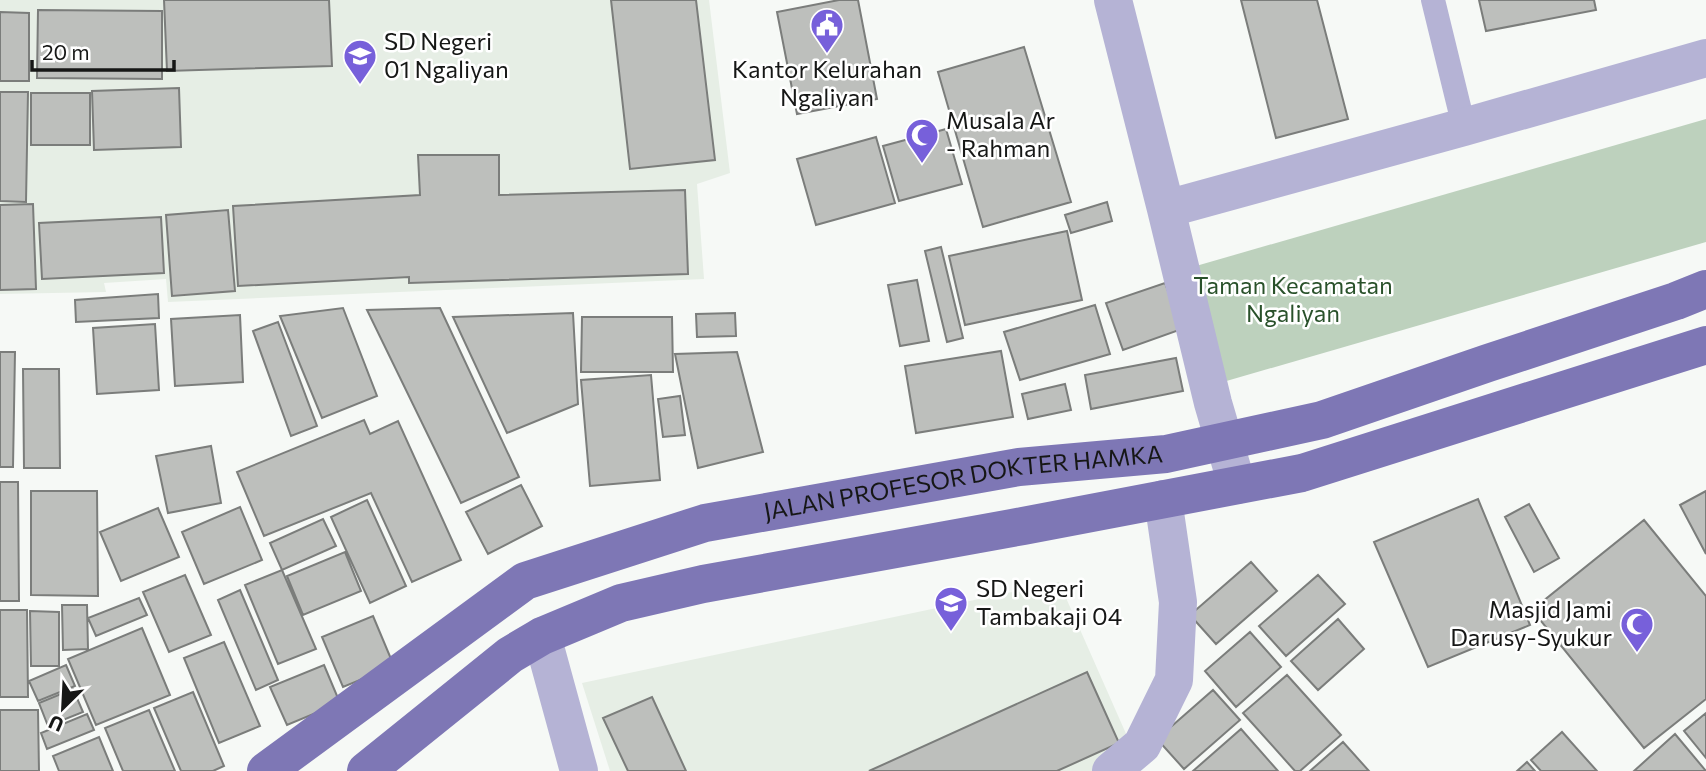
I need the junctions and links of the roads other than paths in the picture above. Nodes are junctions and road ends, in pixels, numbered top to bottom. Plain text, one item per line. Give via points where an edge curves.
1 (1112, 0) edge
2 (1433, 0) edge
3 (1706, 58) edge
4 (1464, 127) junction
5 (1166, 209) junction
6 (1706, 289) edge
7 (1706, 345) edge
8 (1223, 441) junction
9 (1237, 485) junction
10 (1163, 499) junction
11 (542, 636) junction
12 (266, 771) edge
13 (366, 771) edge
14 (579, 771) edge
15 (1111, 771) edge

1 - 5 street
2 - 4 lane
3 - 4 street
4 - 5 street
5 - 8 street
6 - 8 main road, JALAN PROFESOR DOKTER HAMKA via 1322,420
7 - 9 main road, JALAN PROFESOR DOKTER HAMKA via 1302,472
8 - 9 street
8 - 12 main road, JALAN PROFESOR DOKTER HAMKA via 1166,454 1019,467 705,523 525,581
9 - 10 main road, JALAN PROFESOR DOKTER HAMKA
10 - 11 main road, JALAN PROFESOR DOKTER HAMKA via 703,584 621,603
10 - 15 street via 1178,602 1174,680 1142,746
11 - 13 main road, JALAN PROFESOR DOKTER HAMKA via 510,655
11 - 14 street

